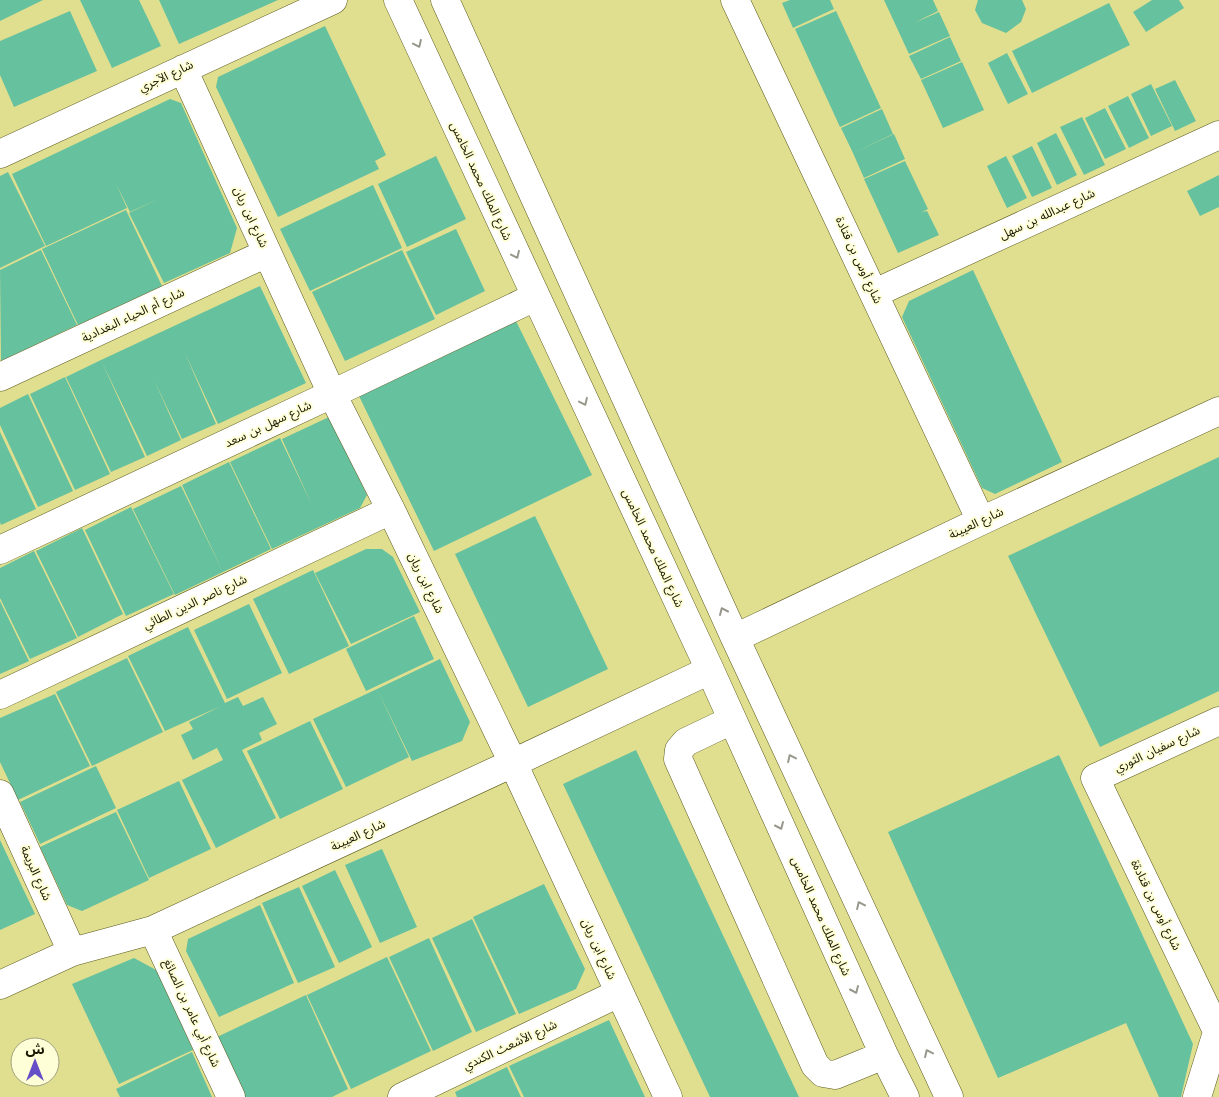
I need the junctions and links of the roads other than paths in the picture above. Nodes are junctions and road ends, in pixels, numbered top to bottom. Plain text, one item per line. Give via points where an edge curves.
1 (333, 0) edge
2 (445, 0) edge
3 (735, 0) edge
4 (404, 5) edge
5 (183, 69) junction
6 (1219, 135) edge
7 (0, 154) edge
8 (267, 253) junction
9 (875, 293) junction
10 (535, 297) junction
11 (0, 377) edge
12 (332, 394) junction
13 (1219, 411) edge
14 (391, 510) junction
15 (981, 520) junction
16 (0, 550) edge
17 (735, 638) junction
18 (710, 670) junction
19 (0, 695) edge
20 (732, 720) junction
21 (1219, 721) edge
22 (513, 763) junction
23 (1095, 778) joint
24 (0, 794) edge
25 (154, 930) junction
26 (72, 952) junction
27 (0, 984) edge
28 (619, 994) junction
29 (1218, 1028) edge
30 (884, 1055) junction
31 (230, 1097) edge
32 (402, 1097) edge
33 (668, 1097) edge
34 (905, 1097) edge
35 (949, 1097) edge
36 (1197, 1097) edge

1 - 5 street, شارع الآجري
17 -> 2 street
3 - 9 street, شارع أوس بن قتادة
4 -> 10 street, شارع الملك محمد الخامس
5 - 7 street, شارع الآجري
5 - 8 street, شارع ابن ريان
6 - 9 street, شارع عبدالله بن سهل
8 - 11 street, شارع أم الحياء البغدادية
8 - 12 street, شارع ابن ريان
9 - 15 street, شارع أوس بن قتادة
10 - 12 street, شارع سهل بن سعد
10 -> 18 street, شارع الملك محمد الخامس
12 - 14 street, شارع ابن ريان
12 - 16 street, شارع سهل بن سعد
13 - 15 street, شارع العيينة
14 - 19 street, شارع ناصر الدين الطائي
14 - 22 street, شارع ابن ريان
15 - 17 street, شارع العيينة
35 -> 17 street
18 - 20 street, شارع الملك محمد الخامس
18 - 22 street, شارع العيينة
20 -> 30 street, شارع الملك محمد الخامس
20 - 30 street via 686,742 679,750 678,759 810,1056 823,1073 835,1075
21 - 23 street, شارع سفيان الثوري
22 - 25 street, شارع العيينة
22 - 28 street, شارع ابن ريان
23 - 29 street, شارع أوس بن قتادةة
24 - 26 street, شارع البريمة
25 - 26 street, شارع العيينة
25 - 31 street, شارع أبي عامر بن الصائغ
26 - 27 street, شارع العيينة
28 - 32 street, شارع الأشعث الكندي
28 - 33 street, شارع ابن ريان
29 - 36 street
30 - 34 street, شارع الملك محمد الخامس

